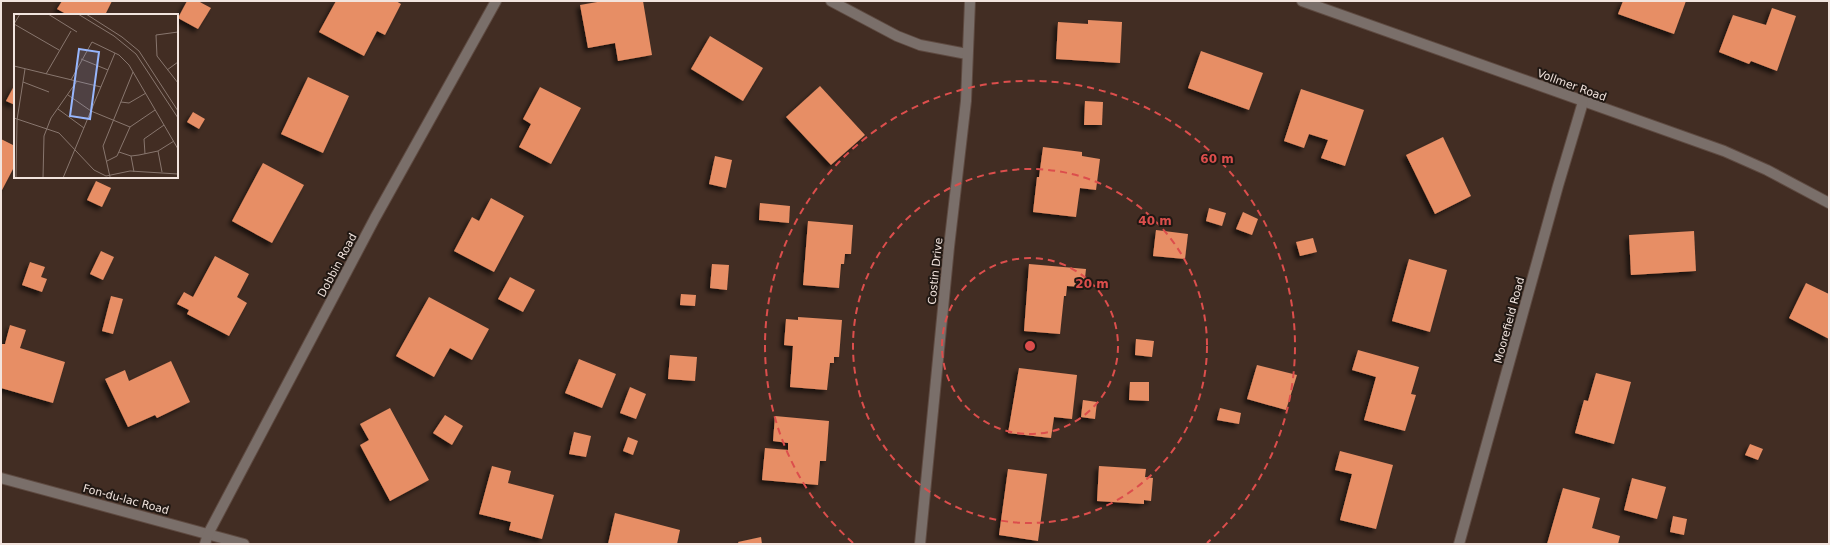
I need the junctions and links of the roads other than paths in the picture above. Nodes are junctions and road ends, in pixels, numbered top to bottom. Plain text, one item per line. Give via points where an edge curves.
1 (496, 1) edge
2 (831, 1) edge
3 (970, 1) edge
4 (1302, 1) edge
5 (967, 54) junction
6 (1583, 102) junction
7 (1829, 203) edge
8 (1, 478) edge
9 (208, 534) junction
10 (205, 544) edge
11 (244, 544) edge
12 (920, 544) edge
13 (1459, 544) edge

1 - 9 street, Dobbin Road via 375,218
2 - 5 street via 897,36 920,45
3 - 5 street, Costin Drive
4 - 6 street, Vollmer Road
5 - 12 street, Costin Drive via 966,101
6 - 7 street, Vollmer Road via 1731,154
6 - 13 street, Moorefield Road
8 - 9 street, Fon-du-lac Road
9 - 10 street, Dobbin Road
9 - 11 street, Fon-du-lac Road

